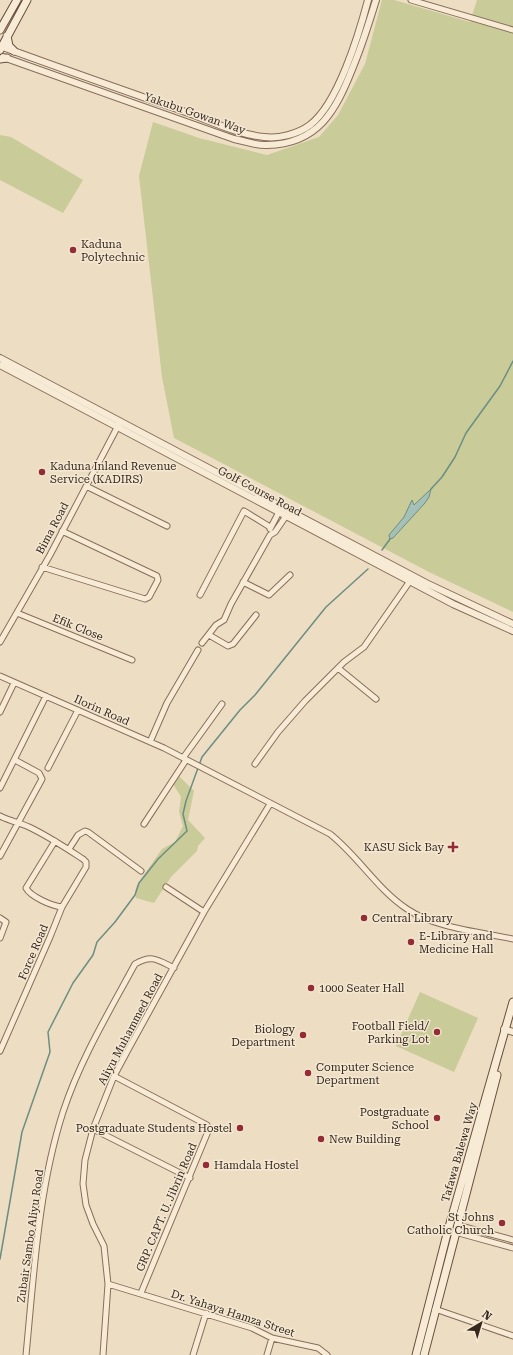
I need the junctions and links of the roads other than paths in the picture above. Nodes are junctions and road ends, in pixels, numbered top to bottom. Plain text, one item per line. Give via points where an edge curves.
1 (17, 0) edge
2 (27, 0) edge
3 (368, 0) edge
4 (376, 0) edge
5 (411, 0) edge
6 (0, 30) edge
7 (513, 30) edge
8 (7, 36) junction
9 (1, 47) edge
10 (14, 51) junction
11 (2, 58) edge
12 (182, 110) junction
13 (180, 119) junction
14 (0, 358) edge
15 (0, 365) edge
16 (118, 424) junction
17 (86, 486) junction
18 (279, 512) junction
19 (286, 516) junction
20 (167, 526) dead end
21 (270, 527) junction
22 (62, 531) junction
23 (270, 535) junction
24 (42, 567) junction
25 (290, 576) dead end
26 (410, 581) junction
27 (243, 582) junction
28 (200, 595) dead end
29 (455, 601) junction
30 (17, 613) junction
31 (256, 615) dead end
32 (513, 624) edge
33 (513, 631) edge
34 (209, 635) junction
35 (0, 642) edge
36 (202, 643) dead end
37 (198, 650) dead end
38 (132, 660) dead end
39 (338, 668) junction
40 (0, 676) edge
41 (14, 683) junction
42 (46, 696) junction
43 (376, 699) dead end
44 (222, 704) dead end
45 (78, 710) junction
46 (0, 712) edge
47 (150, 742) junction
48 (184, 759) junction
49 (15, 760) junction
50 (255, 764) dead end
51 (48, 768) dead end
52 (0, 788) edge
53 (270, 804) junction
54 (0, 816) edge
55 (18, 824) junction
56 (144, 824) dead end
57 (55, 841) junction
58 (69, 849) junction
59 (0, 856) edge
60 (141, 870) dead end
61 (166, 887) dead end
62 (62, 907) junction
63 (204, 912) junction
64 (0, 918) edge
65 (0, 938) edge
66 (513, 939) edge
67 (174, 968) junction
68 (513, 1002) edge
69 (513, 1017) edge
70 (509, 1031) edge
71 (0, 1051) edge
72 (114, 1076) junction
73 (93, 1129) junction
74 (190, 1178) junction
75 (456, 1228) junction
76 (513, 1240) edge
77 (513, 1248) edge
78 (108, 1284) junction
79 (141, 1293) junction
80 (435, 1309) junction
81 (206, 1313) junction
82 (513, 1336) edge
83 (272, 1338) junction
84 (26, 1355) edge
85 (103, 1355) edge
86 (193, 1355) edge
87 (267, 1355) edge
88 (327, 1355) edge
89 (416, 1355) edge
90 (424, 1355) edge

1 - 6 main road
2 - 8 main road
3 - 12 street, Yakubu Gowan Way via 361,27 330,102 317,118 299,131 264,137 223,126
4 - 13 street, Yakubu Gowan Way via 336,106 323,123 309,134 290,142 265,145 234,139
5 - 7 street
8 - 9 main road
8 - 10 main road via 9,46
9 - 10 street, Yakubu Gowan Way
10 - 12 street, Yakubu Gowan Way
11 - 13 street, Yakubu Gowan Way
12 - 13 street
14 - 16 street, Golf Course Road
15 - 16 street, Golf Course Road
16 - 17 street, Bima Road
16 - 18 street, Golf Course Road
16 - 29 street, Golf Course Road
17 - 20 street
17 - 22 street, Bima Road
18 - 19 street, Golf Course Road
18 - 21 street
19 - 23 street
19 - 26 street, Golf Course Road
21 - 23 street
21 - 28 street via 244,511
22 - 24 street, Bima Road
22 - 24 street via 157,576 158,580 149,597 145,598
23 - 27 street
24 - 30 street, Bima Road
25 - 27 street via 269,595
26 - 29 street, Golf Course Road
26 - 39 street via 364,647
27 - 34 street via 224,620 216,625
29 - 32 street, Golf Course Road
29 - 33 street, Golf Course Road
30 - 35 street, Bima Road
30 - 38 street, Efik Close
31 - 34 street via 233,644 228,646
34 - 36 street
37 - 47 street via 167,703
39 - 43 street
39 - 50 street via 278,732
40 - 41 street, Ilorin Road
41 - 42 street, Ilorin Road
41 - 46 street
42 - 45 street, Ilorin Road
42 - 49 street
44 - 48 street
45 - 47 street, Ilorin Road
45 - 51 street
47 - 48 street, Ilorin Road
48 - 53 street, Ilorin Road
48 - 56 street
49 - 52 street
49 - 55 street via 42,776
53 - 63 street, Aliyu Muhammed Road
53 - 66 street, Ilorin Road via 334,838 408,910 436,922
54 - 55 street
55 - 57 street
55 - 59 street
57 - 58 street
57 - 62 street via 26,888 32,894
58 - 60 street via 78,835 88,832
58 - 62 street, Force Road via 86,862 86,867
61 - 63 street
62 - 71 street, Force Road
63 - 67 street, Aliyu Muhammed Road
64 - 65 street via 6,922
67 - 72 street, Aliyu Muhammed Road
67 - 84 street, Zubair Sambo Aliyu Road via 154,958 144,959 135,964 88,1051 64,1112 47,1177
68 - 70 main road, Tafawa Balewa Way
69 - 70 main road, Tafawa Balewa Way
70 - 75 main road, Tafawa Balewa Way
70 - 89 main road, Tafawa Balewa Way via 447,1234
72 - 73 street, Aliyu Muhammed Road
72 - 74 street, GRP. CAPT. U. Jibrin Road via 207,1125 209,1129
73 - 74 street
73 - 78 street, Aliyu Muhammed Road via 85,1160 83,1184 86,1205 104,1246
74 - 79 street, GRP. CAPT. U. Jibrin Road
75 - 76 street
75 - 77 street
75 - 80 main road, Tafawa Balewa Way
78 - 79 street, Dr. Yahaya Hamza Street
78 - 85 street, Aliyu Muhammed Road
79 - 81 street, Dr. Yahaya Hamza Street
80 - 82 street
80 - 90 main road, Tafawa Balewa Way
81 - 83 street, Dr. Yahaya Hamza Street via 252,1328
81 - 86 street
83 - 87 street
83 - 88 street, Dr. Yahaya Hamza Street via 318,1348

